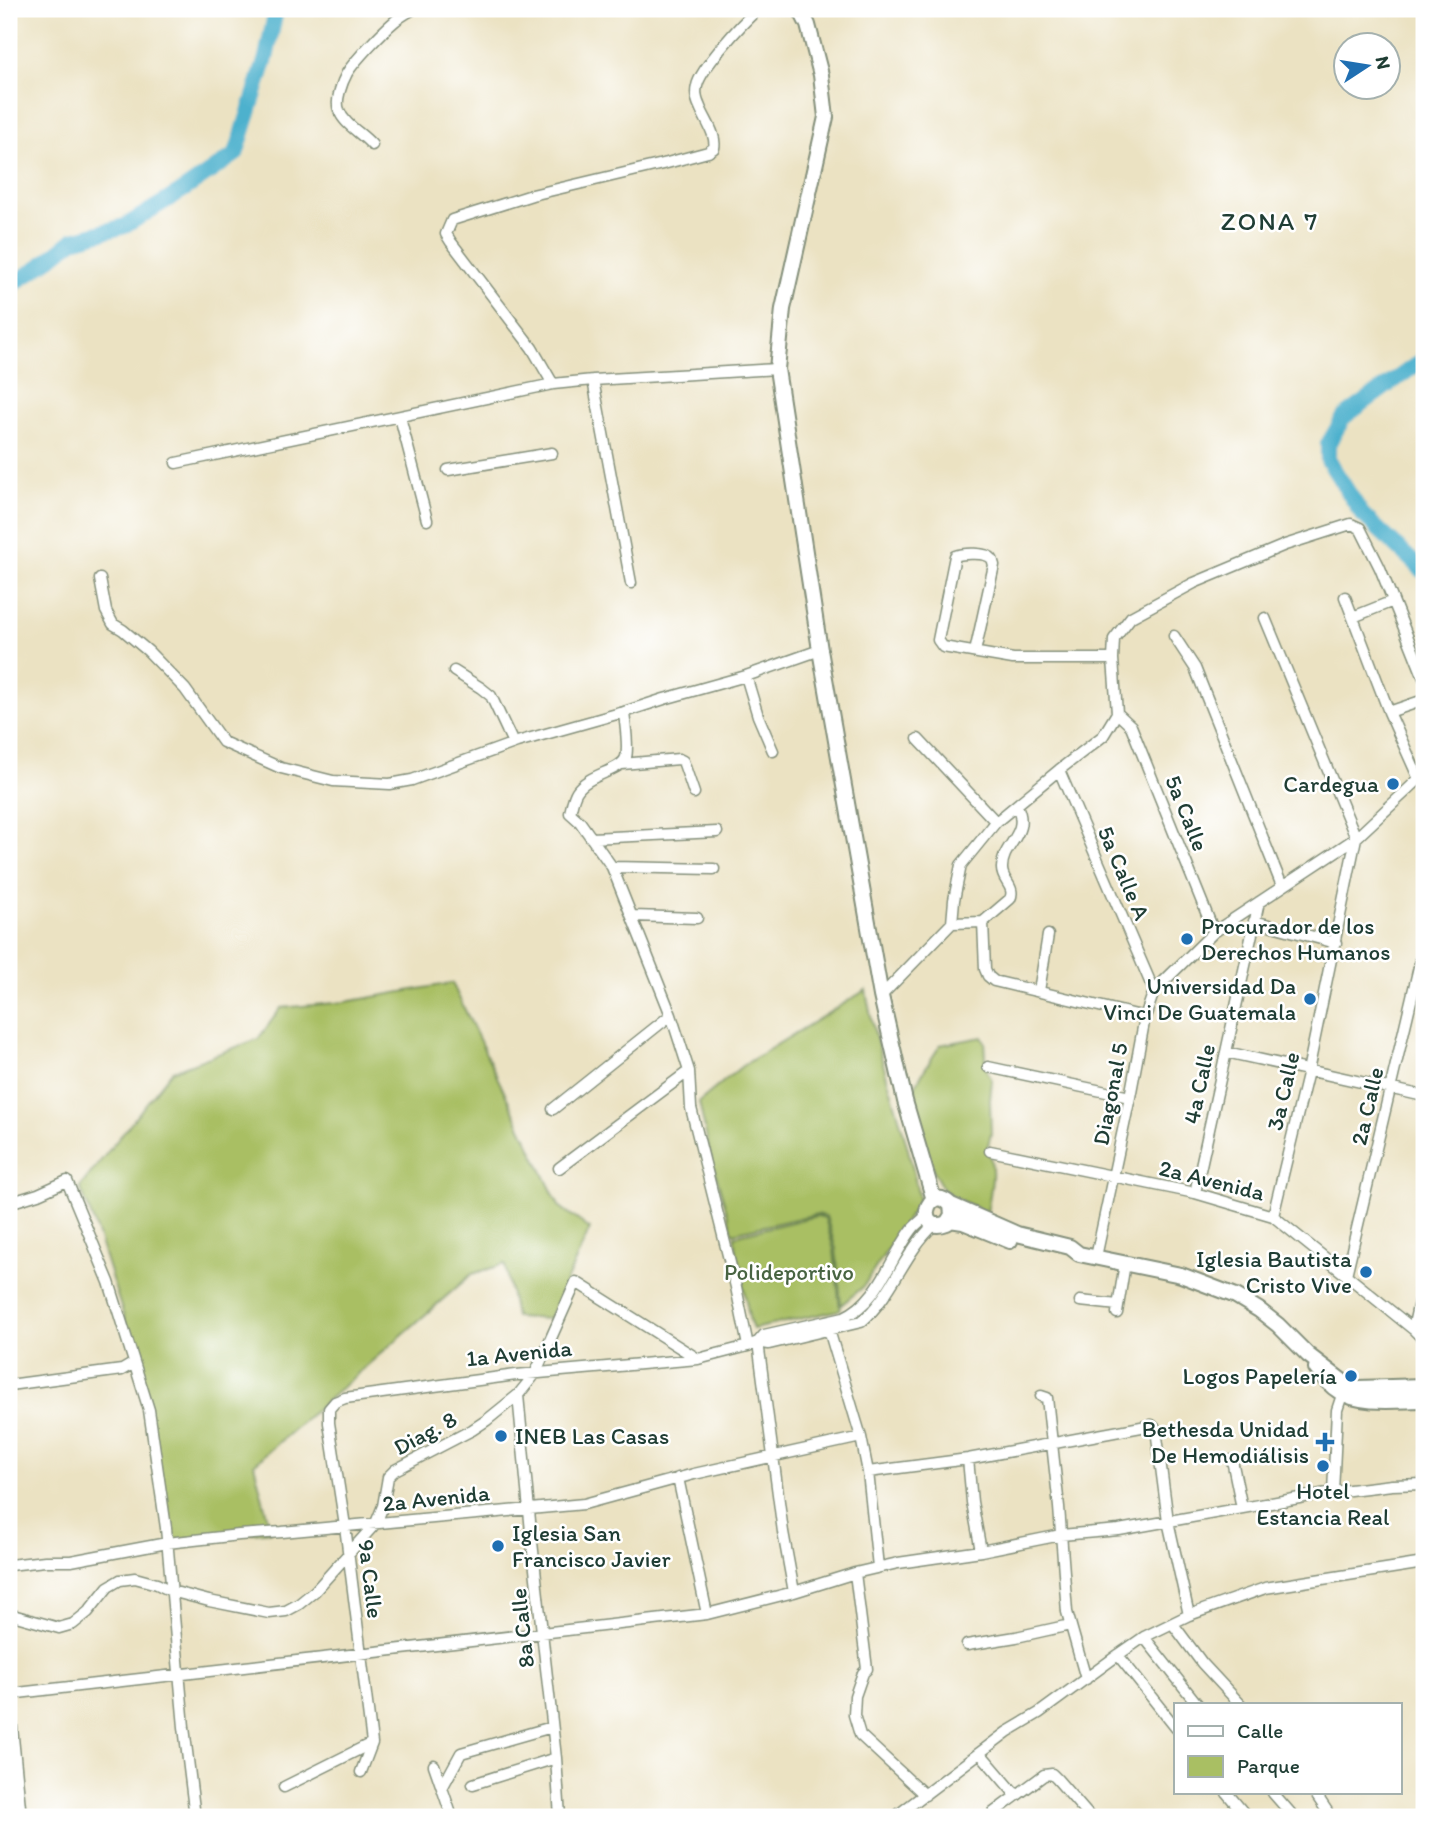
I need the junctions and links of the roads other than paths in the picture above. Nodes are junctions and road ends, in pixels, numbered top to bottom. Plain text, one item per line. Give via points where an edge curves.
1 (413, 9) edge
2 (758, 9) edge
3 (800, 9) edge
4 (372, 145) dead end
5 (777, 369) junction
6 (593, 380) junction
7 (553, 384) junction
8 (400, 418) junction
9 (552, 453) dead end
10 (176, 463) dead end
11 (448, 470) dead end
12 (427, 520) dead end
13 (100, 579) dead end
14 (631, 583) dead end
15 (1345, 597) dead end
16 (1393, 601) junction
17 (1353, 617) junction
18 (1265, 618) dead end
19 (1174, 636) dead end
20 (820, 650) junction
21 (975, 652) junction
22 (1113, 659) junction
23 (454, 671) dead end
24 (746, 676) junction
25 (1424, 678) edge
26 (1424, 700) edge
27 (624, 712) junction
28 (1389, 712) junction
29 (1117, 713) junction
30 (919, 739) dead end
31 (513, 743) junction
32 (773, 751) dead end
33 (622, 764) junction
34 (1059, 769) junction
35 (1422, 778) edge
36 (694, 793) dead end
37 (1017, 806) junction
38 (996, 822) junction
39 (717, 832) dead end
40 (591, 838) junction
41 (1356, 838) junction
42 (612, 867) junction
43 (714, 869) dead end
44 (1282, 886) junction
45 (1259, 902) junction
46 (633, 916) junction
47 (697, 918) dead end
48 (983, 922) junction
49 (1254, 922) junction
50 (952, 923) junction
51 (1214, 932) junction
52 (1048, 935) dead end
53 (1336, 943) junction
54 (1424, 946) edge
55 (1039, 991) junction
56 (1154, 991) junction
57 (881, 996) junction
58 (671, 1015) junction
59 (1145, 1017) junction
60 (1226, 1052) junction
61 (988, 1066) dead end
62 (689, 1071) junction
63 (1308, 1071) junction
64 (1391, 1090) junction
65 (1424, 1096) edge
66 (1130, 1097) junction
67 (553, 1109) dead end
68 (990, 1151) dead end
69 (559, 1168) dead end
70 (1113, 1176) junction
71 (1195, 1193) junction
72 (934, 1199) junction
73 (9, 1203) edge
74 (950, 1213) junction
75 (1273, 1216) junction
76 (930, 1220) junction
77 (1096, 1257) junction
78 (1125, 1263) junction
79 (1346, 1275) junction
80 (1424, 1279) edge
81 (1080, 1301) dead end
82 (827, 1326) junction
83 (1413, 1329) junction
84 (1424, 1340) edge
85 (753, 1344) junction
86 (698, 1359) junction
87 (134, 1363) junction
88 (535, 1374) junction
89 (9, 1385) edge
90 (1424, 1386) edge
91 (1344, 1389) junction
92 (519, 1395) junction
93 (1041, 1396) dead end
94 (345, 1398) joint
95 (1424, 1400) edge
96 (861, 1437) junction
97 (1053, 1444) junction
98 (774, 1457) junction
99 (968, 1459) junction
100 (1232, 1460) dead end
101 (869, 1472) junction
102 (678, 1478) junction
103 (1424, 1484) edge
104 (1333, 1492) junction
105 (529, 1508) junction
106 (1241, 1508) junction
107 (1168, 1521) junction
108 (376, 1523) junction
109 (345, 1526) junction
110 (1061, 1535) junction
111 (167, 1544) junction
112 (981, 1550) junction
113 (349, 1555) junction
114 (1424, 1563) edge
115 (9, 1565) edge
116 (878, 1567) junction
117 (855, 1573) junction
118 (171, 1591) junction
119 (794, 1592) junction
120 (9, 1614) edge
121 (707, 1614) junction
122 (1189, 1615) junction
123 (1173, 1624) junction
124 (1070, 1625) junction
125 (543, 1633) junction
126 (1144, 1637) junction
127 (967, 1644) dead end
128 (361, 1653) junction
129 (1118, 1655) junction
130 (180, 1675) junction
131 (1086, 1679) junction
132 (9, 1695) edge
133 (1196, 1703) edge
134 (1239, 1703) edge
135 (1174, 1725) edge
136 (552, 1727) junction
137 (372, 1744) junction
138 (980, 1753) junction
139 (556, 1758) junction
140 (434, 1765) dead end
141 (361, 1772) dead end
142 (473, 1784) dead end
143 (284, 1787) dead end
144 (443, 1788) junction
145 (1016, 1794) junction
146 (1228, 1794) edge
147 (1274, 1794) edge
148 (1316, 1794) edge
149 (925, 1795) junction
150 (21, 1817) edge
151 (195, 1817) edge
152 (452, 1817) edge
153 (560, 1817) edge
154 (895, 1817) edge
155 (991, 1817) edge
156 (1090, 1817) edge
157 (1247, 1817) edge
158 (1294, 1817) edge
159 (1324, 1817) edge

1 - 4 street via 394,22 346,74 339,96 338,108 346,122
2 - 7 street via 706,67 697,84 699,104 716,141 714,148 452,220 446,234 450,242 532,348
3 - 5 main road via 821,75 826,117 783,309
5 - 6 street
5 - 20 main road
6 - 7 street
6 - 14 street
7 - 8 street
8 - 10 street
8 - 12 street
9 - 11 street
13 - 31 street via 113,624 185,689 223,742 281,768 333,781 390,784
15 - 17 street
16 - 17 street
16 - 22 street via 1360,528 1351,524 1285,545 1194,583 1131,617 1114,639
16 - 25 street
17 - 28 street
18 - 41 street
19 - 44 street via 1195,668
20 - 24 street
20 - 57 main road
21 - 21 street via 943,647 938,640 960,553 989,555 994,565
21 - 22 street via 1013,659
22 - 29 street
23 - 31 street via 491,696
24 - 27 street
24 - 32 street
26 - 28 street
27 - 31 street
27 - 33 street via 627,753
28 - 35 street
29 - 34 street via 1102,736
29 - 51 street, 5a Calle via 1131,726
30 - 38 street
33 - 36 street via 679,759
33 - 40 street via 588,779 573,798 570,813
34 - 37 street
34 - 56 street, 5a Calle A
35 - 41 street, Diagonal 5
37 - 38 street
37 - 48 street via 1022,820 1002,872 1013,895
38 - 50 street via 961,865
39 - 40 street
40 - 42 street
41 - 44 street, Diagonal 5
41 - 53 street, 3a Calle
42 - 43 street
42 - 46 street
44 - 45 street, Diagonal 5
45 - 49 street, 4a Calle
45 - 51 street, Diagonal 5
46 - 47 street
46 - 58 street
48 - 50 street
48 - 55 street via 988,976
49 - 53 street
49 - 60 street, 4a Calle
50 - 57 street
51 - 56 street, Diagonal 5
52 - 55 street
53 - 63 street, 3a Calle
54 - 64 street, 2a Calle
55 - 59 street
56 - 59 street, Diagonal 5
57 - 72 main road
58 - 62 street
58 - 67 street
59 - 66 street, Diagonal 5
60 - 63 street
60 - 71 street, 4a Calle
61 - 66 street
62 - 69 street
62 - 85 street via 691,1108
63 - 64 street
63 - 75 street, 3a Calle
64 - 65 street
64 - 79 street, 2a Calle
66 - 70 street, Diagonal 5
68 - 70 street, 2a Avenida
70 - 71 street, 2a Avenida
70 - 77 street, Diagonal 5
71 - 75 street, 2a Avenida
72 - 74 main road via 944,1199
72 - 76 main road via 927,1206
73 - 87 street via 67,1181 109,1282
74 - 76 main road via 943,1225
74 - 77 main road
75 - 79 street, 2a Avenida
76 - 82 street, 1a Avenida via 915,1227 871,1296 855,1312
77 - 78 main road
78 - 81 street via 1118,1309
78 - 91 main road via 1181,1275 1236,1296 1278,1325 1332,1386
79 - 83 street, 2a Avenida
80 - 83 street
82 - 85 street, 1a Avenida via 769,1344
82 - 96 street
83 - 84 street, 2a Avenida
85 - 86 street, 1a Avenida
85 - 98 street
86 - 88 street, 1a Avenida
86 - 88 street via 576,1282
87 - 89 street via 122,1370
87 - 111 street via 149,1410
88 - 92 street
88 - 94 street, 1a Avenida
90 - 91 main road
91 - 95 main road via 1358,1400
91 - 104 street via 1336,1410
92 - 105 street, 8a Calle
92 - 108 street, Diag. 8 via 480,1425 388,1476
93 - 97 street via 1047,1398
94 - 109 street, 9a Calle via 329,1409
96 - 98 street, 2a Avenida
96 - 101 street
97 - 99 street
97 - 107 street via 1152,1425
97 - 110 street
98 - 102 street, 2a Avenida
98 - 119 street
99 - 101 street
99 - 112 street
100 - 106 street
101 - 116 street
102 - 105 street, 2a Avenida via 584,1504
102 - 121 street
103 - 104 street
104 - 106 street
105 - 108 street, 2a Avenida
105 - 125 street, 8a Calle
106 - 107 street
107 - 110 street
107 - 122 street
108 - 109 street, 2a Avenida
108 - 113 street
109 - 111 street, 2a Avenida
109 - 113 street, 9a Calle
110 - 112 street
110 - 124 street
111 - 115 street, 2a Avenida via 71,1561
111 - 118 street
112 - 116 street
113 - 118 street via 315,1591 286,1611 270,1613
113 - 128 street, 9a Calle
114 - 122 street via 1265,1588
116 - 117 street
117 - 119 street
117 - 149 street via 867,1669 855,1696 854,1716 860,1735
118 - 120 street via 135,1578 120,1580 73,1624 59,1628
118 - 130 street
119 - 121 street
121 - 125 street
122 - 123 street
123 - 126 street
123 - 134 street
124 - 127 street
124 - 131 street
125 - 128 street
125 - 136 street, 8a Calle
126 - 129 street
126 - 133 street
128 - 130 street
128 - 137 street, 9a Calle
129 - 131 street
129 - 135 street
130 - 132 street
130 - 151 street
131 - 138 street
132 - 150 street
136 - 139 street, 8a Calle
136 - 144 street via 462,1752
137 - 141 street, 9a Calle
137 - 143 street
138 - 145 street
138 - 149 street
139 - 142 street
139 - 153 street, 8a Calle
140 - 144 street
144 - 152 street
145 - 155 street
145 - 156 street via 1052,1774
146 - 157 street
147 - 158 street
148 - 159 street via 1327,1811
149 - 154 street

